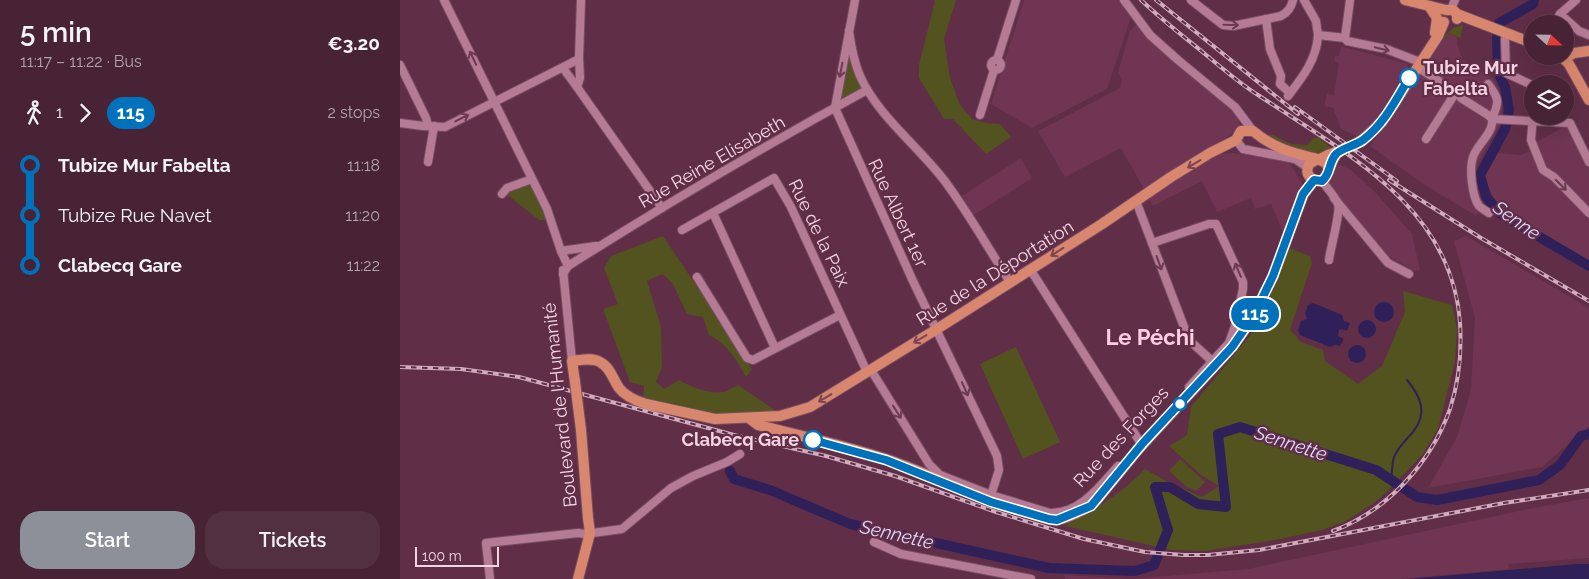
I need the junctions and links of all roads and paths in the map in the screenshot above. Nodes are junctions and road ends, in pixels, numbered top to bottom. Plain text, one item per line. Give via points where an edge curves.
1 (444, 0) edge
2 (581, 0) edge
3 (855, 0) edge
4 (1016, 0) edge
5 (1124, 0) edge
6 (1191, 0) edge
7 (1293, 0) edge
8 (1304, 0) edge
9 (1350, 0) edge
10 (1405, 0) edge
11 (1576, 0) edge
12 (1430, 6) junction
13 (1451, 13) edge
14 (1560, 14) joint
15 (1266, 19) junction
16 (849, 32) junction
17 (1506, 32) junction
18 (1318, 35) junction
19 (1589, 36) edge
20 (1345, 38) junction
21 (1524, 40) edge
22 (1433, 43) junction
23 (1589, 51) edge
24 (1574, 54) edge
25 (579, 59) junction
26 (400, 65) edge
27 (1418, 65) junction
28 (1570, 65) edge
29 (563, 68) junction
30 (1524, 82) edge
31 (1488, 84) dead end
32 (577, 87) junction
33 (867, 90) junction
34 (1456, 92) junction
35 (1589, 100) edge
36 (494, 102) junction
37 (835, 108) junction
38 (980, 115) dead end
39 (1243, 118) junction
40 (1524, 119) edge
41 (1496, 120) junction
42 (400, 123) edge
43 (1532, 125) edge
44 (1571, 125) edge
45 (431, 126) junction
46 (1253, 131) junction
47 (1238, 136) junction
48 (1426, 139) dead end
49 (1337, 153) junction
50 (1319, 159) junction
51 (428, 162) dead end
52 (1589, 162) edge
53 (1307, 167) junction
54 (1329, 169) junction
55 (532, 179) junction
56 (1318, 181) junction
57 (502, 194) dead end
58 (1334, 198) junction
59 (1136, 201) junction
60 (662, 208) junction
61 (713, 213) junction
62 (1488, 213) dead end
63 (1589, 213) edge
64 (682, 230) dead end
65 (1152, 243) junction
66 (605, 244) junction
67 (562, 255) junction
68 (1329, 260) dead end
69 (568, 266) junction
70 (1030, 270) junction
71 (563, 274) junction
72 (1409, 274) dead end
73 (697, 277) dead end
74 (1010, 282) junction
75 (840, 314) junction
76 (937, 329) junction
77 (776, 348) junction
78 (1228, 348) junction
79 (572, 361) junction
80 (1212, 361) junction
81 (869, 371) junction
82 (780, 416) junction
83 (750, 418) junction
84 (780, 432) junction
85 (1140, 442) junction
86 (740, 454) dead end
87 (940, 475) junction
88 (929, 477) junction
89 (991, 495) junction
90 (590, 533) junction
91 (874, 542) dead end
92 (490, 579) edge
93 (578, 579) edge
94 (1031, 579) edge

36 -> 1 street
2 - 25 street
3 - 16 street
4 - 38 street via 997,60 1001,67 994,70
5 - 39 street via 1150,34 1235,107
6 -> 15 street via 1223,25
7 - 15 street via 1286,14
8 - 18 street via 1316,21
9 - 20 street
10 - 12 main road
11 - 14 street
12 - 13 main road
12 - 22 main road via 1437,18
13 - 17 main road
13 - 22 main road
14 - 19 street
15 - 18 street via 1270,49 1281,76 1280,84 1289,94 1308,69
16 - 33 street via 855,62
16 -> 37 street
17 - 21 main road
17 - 30 street via 1506,74
18 - 20 street
20 -> 27 street via 1347,42 1386,49
22 - 27 main road
23 - 24 main road
25 - 29 street
25 - 32 street
26 - 45 street
27 - 34 street
27 - 49 main road via 1382,122 1362,140
28 - 35 main road
29 - 32 street
29 - 36 street
31 - 41 street via 1497,95
32 - 60 street
33 - 37 street, Rue Reine Elisabeth
33 - 74 street via 944,180
34 - 41 street
34 - 48 street
45 -> 36 street via 445,127
36 - 55 street
37 - 60 street, Rue Reine Elisabeth
37 - 76 street, Rue Albert 1er
39 - 46 street
39 - 47 street via 1244,124
40 - 41 street
41 - 62 street via 1472,157 1474,196
42 - 45 street
43 -> 63 street via 1531,140 1543,170
44 - 52 street
45 - 51 street
46 - 47 main road, Rue de la Déportation
46 - 50 main road via 1273,146
47 - 53 street via 1243,149 1295,158
47 -> 59 main road, Rue de la Déportation
49 - 50 main road
49 - 54 main road
50 - 53 main road
50 - 54 main road via 1326,162
53 - 56 main road via 1308,175
54 - 56 main road via 1327,176
55 - 57 street via 507,188
55 - 67 street via 551,217
56 - 58 street
56 - 78 main road, Rue des Forges via 1303,194 1253,317
58 - 68 street via 1339,211
58 - 72 street via 1388,263
59 - 65 street
59 -> 70 main road, Rue de la Déportation
60 - 66 street, Rue Reine Elisabeth
61 - 64 street, Rue de la Paix
61 - 75 street, Rue de la Paix via 774,178 790,204
61 - 77 street
78 -> 65 street, Rue des Forges via 1243,282 1216,224
65 -> 80 street via 1189,340
66 - 67 street, Rue Reine Elisabeth
66 - 69 street, Rue Reine Elisabeth
67 - 69 street
67 - 71 street, Boulevard de l'Humanité
69 - 71 street
70 - 74 main road, Rue de la Déportation
70 - 85 street
71 - 79 street, Boulevard de l'Humanité
73 - 77 street via 747,358 753,360
74 - 76 main road, Rue de la Déportation
75 - 77 street
75 - 81 street, Rue de la Paix
76 -> 81 main road, Rue de la Déportation
76 -> 89 street, Rue Albert 1er via 997,456 999,470
78 - 80 street, Rue des Forges
78 - 88 main road, Rue des Forges via 1096,502 1066,517 1057,520 1018,510
79 - 83 main road, Rue de la Déportation via 601,362 619,388 637,401 715,419
79 - 90 main road, Boulevard de l'Humanité, bridge
80 - 85 street, Rue des Forges
81 -> 82 main road, Rue de la Déportation via 810,406
81 -> 87 street, Rue des Forges via 929,464
82 - 83 main road, Rue de la Déportation
82 - 84 street
83 - 84 main road, Rue des Forges via 758,426
84 - 88 main road, Rue des Forges via 873,455
85 - 89 street, Rue des Forges via 1087,501 1058,513
86 - 90 street via 671,488 622,529
87 - 88 street
87 - 89 street, Rue des Forges
90 - 92 street via 486,543
90 - 93 main road
91 - 94 street via 901,554

